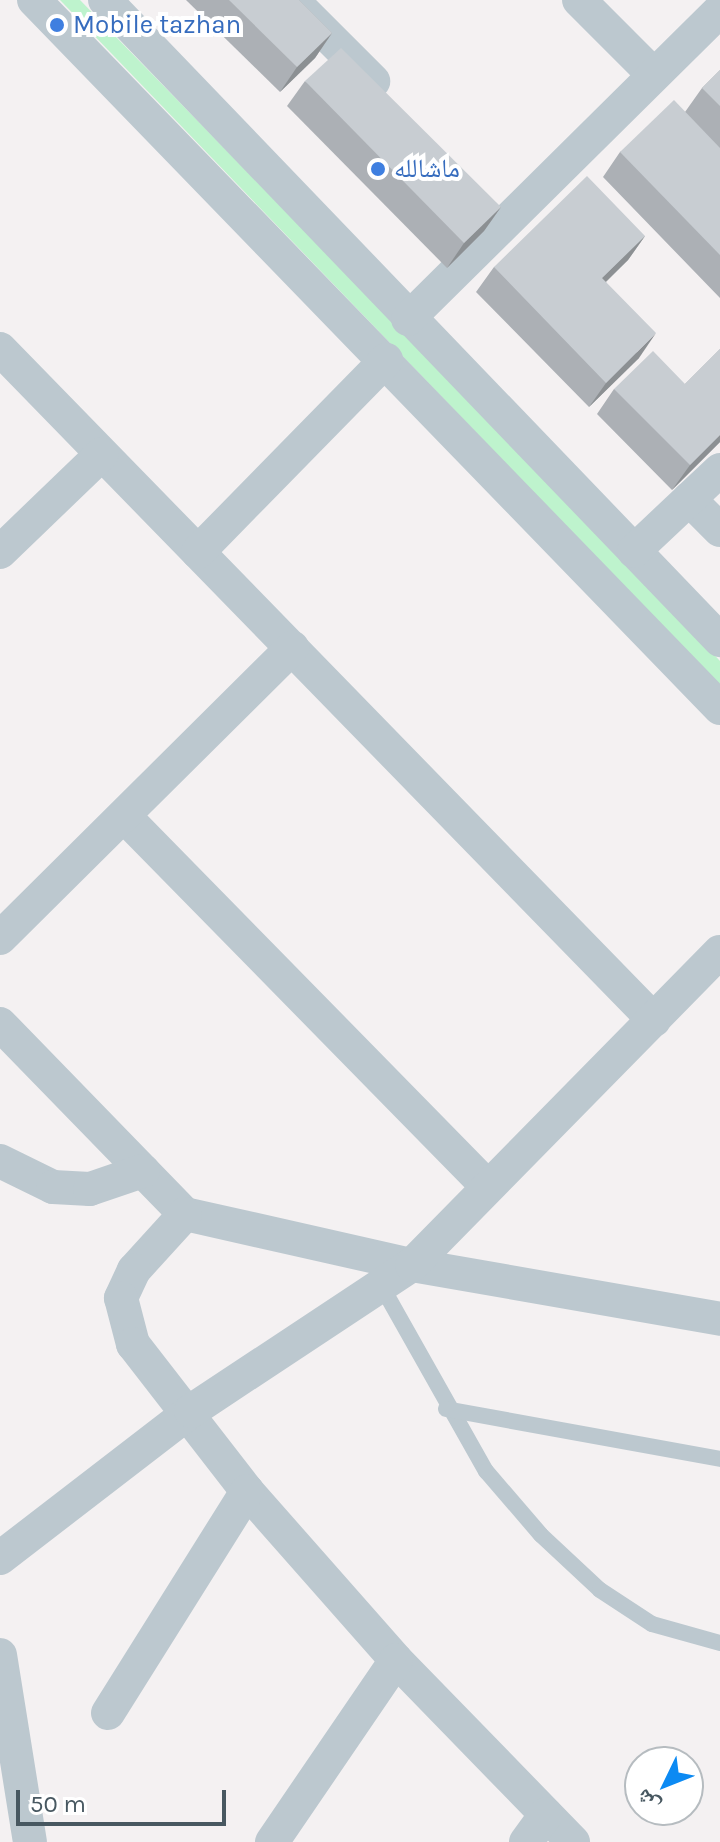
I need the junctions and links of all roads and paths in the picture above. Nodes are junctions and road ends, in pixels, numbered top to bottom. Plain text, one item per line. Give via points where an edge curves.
1 (34, 0) edge
2 (105, 0) edge
3 (292, 0) edge
4 (579, 0) edge
5 (720, 10) edge
6 (654, 75) junction
7 (401, 109) edge
8 (408, 319) junction
9 (0, 349) edge
10 (386, 360) junction
11 (102, 454) junction
12 (720, 470) edge
13 (689, 499) junction
14 (720, 530) edge
15 (634, 551) junction
16 (0, 552) edge
17 (198, 552) junction
18 (720, 640) edge
19 (292, 648) junction
20 (720, 708) edge
21 (125, 817) junction
22 (0, 938) edge
23 (720, 952) edge
24 (654, 1020) junction
25 (0, 1024) edge
26 (0, 1161) edge
27 (143, 1171) junction
28 (487, 1186) junction
29 (185, 1214) junction
30 (412, 1265) junction
31 (381, 1285) junction
32 (720, 1319) edge
33 (446, 1409) junction
34 (191, 1411) junction
35 (720, 1459) edge
36 (247, 1491) junction
37 (0, 1558) edge
38 (720, 1643) edge
39 (0, 1655) edge
40 (396, 1660) junction
41 (108, 1713) dead end
42 (546, 1814) junction
43 (0, 1823) edge
44 (21, 1842) edge
45 (30, 1842) edge
46 (272, 1842) edge
47 (526, 1842) edge
48 (573, 1842) edge

1 - 10 street
2 - 8 street
3 - 7 street
4 - 6 street
5 - 6 street
6 - 8 street via 498,206
8 - 15 street
9 - 11 street
10 - 17 street
10 - 20 street
11 - 16 street
11 - 17 street
12 - 13 street
13 - 14 street
13 - 15 street
15 - 18 street
17 - 19 street
19 - 21 street
19 - 24 street
21 - 22 street
21 - 28 street
23 - 24 street
24 - 28 street
25 - 27 street
26 - 27 street via 53,1187 90,1189
27 - 29 street
28 - 30 street
29 - 30 street
29 - 34 street via 134,1270 121,1298 133,1344
30 - 31 street
30 - 32 street
31 - 33 lane
31 - 34 street
33 - 35 lane
33 - 38 lane via 486,1471 600,1590 652,1624
34 - 36 street
34 - 37 street
36 - 40 street
36 - 41 street
39 - 45 street
40 - 42 street
40 - 46 street
42 - 47 street
42 - 48 street
43 - 44 street

